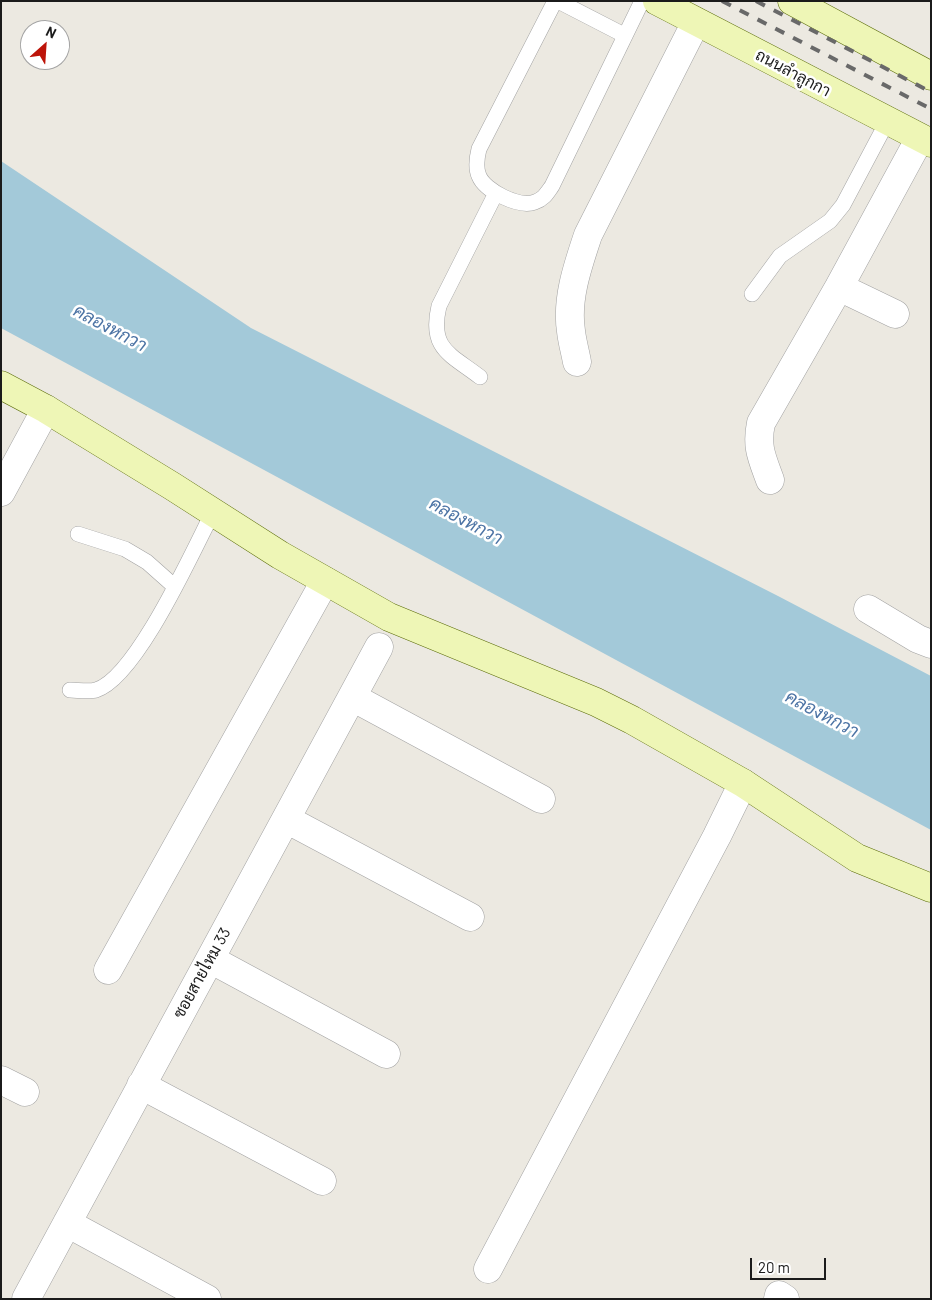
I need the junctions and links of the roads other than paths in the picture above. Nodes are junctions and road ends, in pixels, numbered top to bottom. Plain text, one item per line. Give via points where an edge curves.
1 (556, 1) edge
2 (642, 1) edge
3 (656, 1) edge
4 (792, 1) edge
5 (696, 22) junction
6 (624, 35) junction
7 (931, 76) edge
8 (887, 122) junction
9 (925, 141) edge
10 (496, 193) junction
11 (838, 287) junction
12 (752, 294) dead end
13 (895, 314) dead end
14 (577, 362) dead end
15 (480, 377) dead end
16 (1, 385) edge
17 (46, 409) junction
18 (770, 480) dead end
19 (1, 492) edge
20 (213, 512) junction
21 (78, 534) dead end
22 (325, 581) junction
23 (174, 586) junction
24 (868, 609) dead end
25 (931, 644) edge
26 (379, 647) dead end
27 (70, 690) dead end
28 (352, 698) junction
29 (743, 783) junction
30 (541, 799) dead end
31 (286, 819) junction
32 (931, 888) edge
33 (470, 917) dead end
34 (210, 959) junction
35 (108, 970) dead end
36 (386, 1054) dead end
37 (1, 1080) edge
38 (141, 1085) junction
39 (25, 1092) dead end
40 (322, 1181) dead end
41 (67, 1223) junction
42 (488, 1268) dead end
43 (26, 1299) edge
44 (207, 1299) edge
45 (778, 1299) edge
46 (785, 1299) edge

1 - 6 lane
1 - 10 lane via 480,149 478,174 484,185
2 - 6 lane
3 - 5 street, ถนนลำลูกกา
4 - 7 street
5 - 8 street, ถนนลำลูกกา
5 - 14 street via 588,235 570,304 570,330
6 - 10 lane via 546,196 520,204
8 - 9 street, ถนนลำลูกกา
8 - 12 lane via 843,205 830,221 780,256
9 - 11 street
10 - 15 lane via 439,306 436,320 443,348
11 - 13 street
11 - 18 street via 762,423 758,438
16 - 17 street
17 - 19 street
17 - 20 street
20 - 22 street
20 - 23 lane
21 - 23 lane via 125,549 147,562
22 - 29 street via 389,617 596,702
22 - 35 street
23 - 27 lane via 156,623 114,679 96,690
24 - 25 street
26 - 28 street, ซอยสายไหม 33
28 - 30 street
28 - 31 street, ซอยสายไหม 33
29 - 32 street via 858,858
29 - 42 street
31 - 33 street
31 - 34 street, ซอยสายไหม 33
34 - 36 street
34 - 38 street, ซอยสายไหม 33
37 - 39 street
38 - 40 street
38 - 41 street, ซอยสายไหม 33
41 - 43 street, ซอยสายไหม 33
41 - 44 street
45 - 46 street via 780,1296

